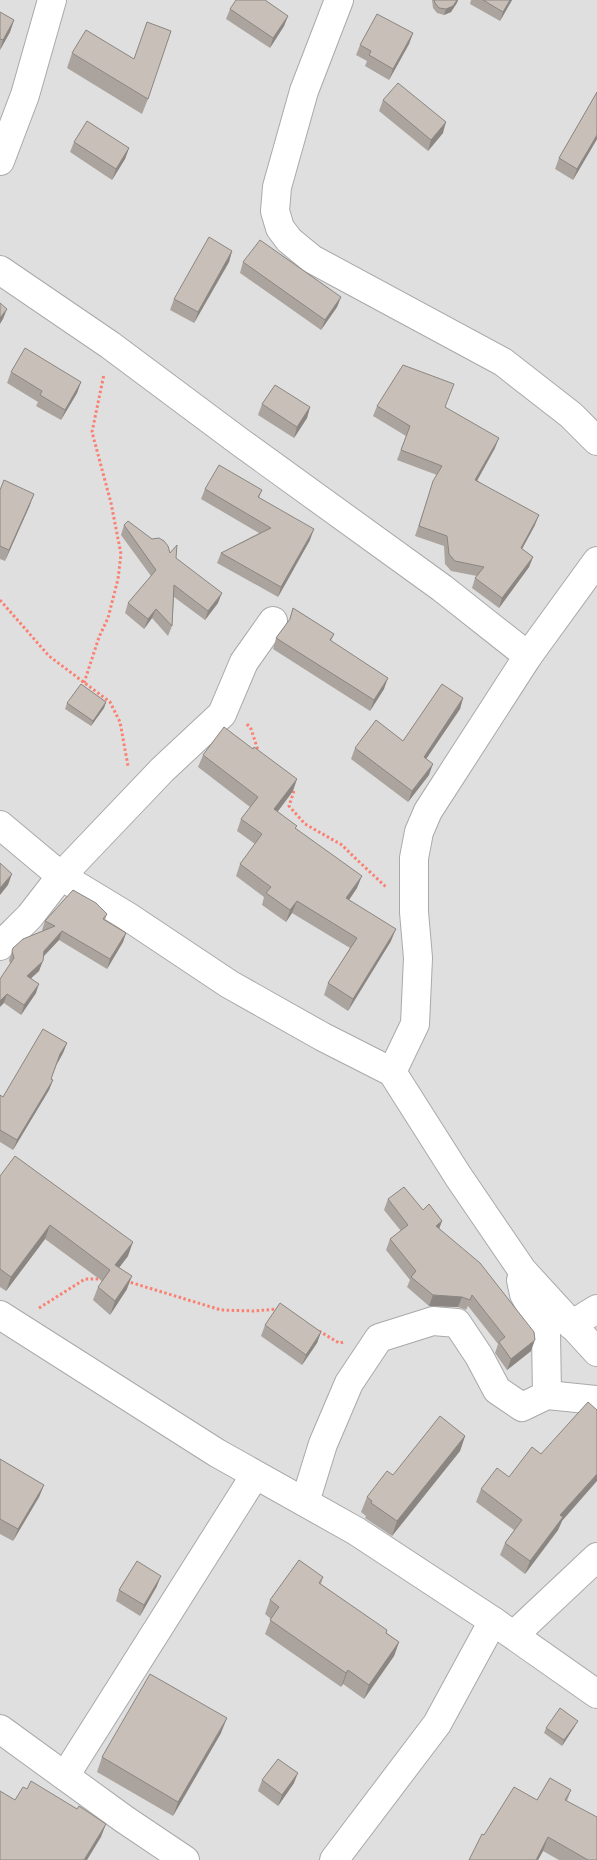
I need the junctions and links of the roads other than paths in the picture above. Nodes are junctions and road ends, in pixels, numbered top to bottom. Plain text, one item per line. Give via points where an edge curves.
1 (52, 0) edge
2 (339, 0) edge
3 (0, 161) edge
4 (0, 270) edge
5 (597, 441) edge
6 (597, 561) edge
7 (273, 621) dead end
8 (528, 656) junction
9 (0, 825) edge
10 (61, 876) junction
11 (0, 946) edge
12 (392, 1072) junction
13 (522, 1270) junction
14 (597, 1309) edge
15 (10, 1321) edge
16 (571, 1325) junction
17 (597, 1352) edge
18 (547, 1395) junction
19 (597, 1400) edge
20 (256, 1475) junction
21 (305, 1502) junction
22 (597, 1557) edge
23 (504, 1628) junction
24 (597, 1694) edge
25 (0, 1729) edge
26 (66, 1776) junction
27 (185, 1860) edge
28 (334, 1860) edge

1 - 3 street via 25,95
2 - 5 street via 304,90 277,187 274,211 280,228 312,258 503,362 571,415
4 - 8 street via 110,345 442,588
6 - 8 street
7 - 10 street via 244,662 222,714 162,770
8 - 12 street via 428,810 419,832 414,858 418,958 415,1024
9 - 10 street
10 - 11 street via 30,916
10 - 12 street via 229,984
12 - 13 street
13 - 16 street
13 - 18 street via 520,1282 524,1294 546,1333
14 - 16 street
15 - 20 street
16 - 17 street
18 - 19 street
18 - 21 street via 522,1407 496,1390 457,1323 433,1321 379,1338 349,1383 323,1444
20 - 21 street
20 - 26 street
21 - 23 street via 356,1531
22 - 23 street
23 - 24 street
23 - 28 street via 437,1724
25 - 26 street
26 - 27 street

